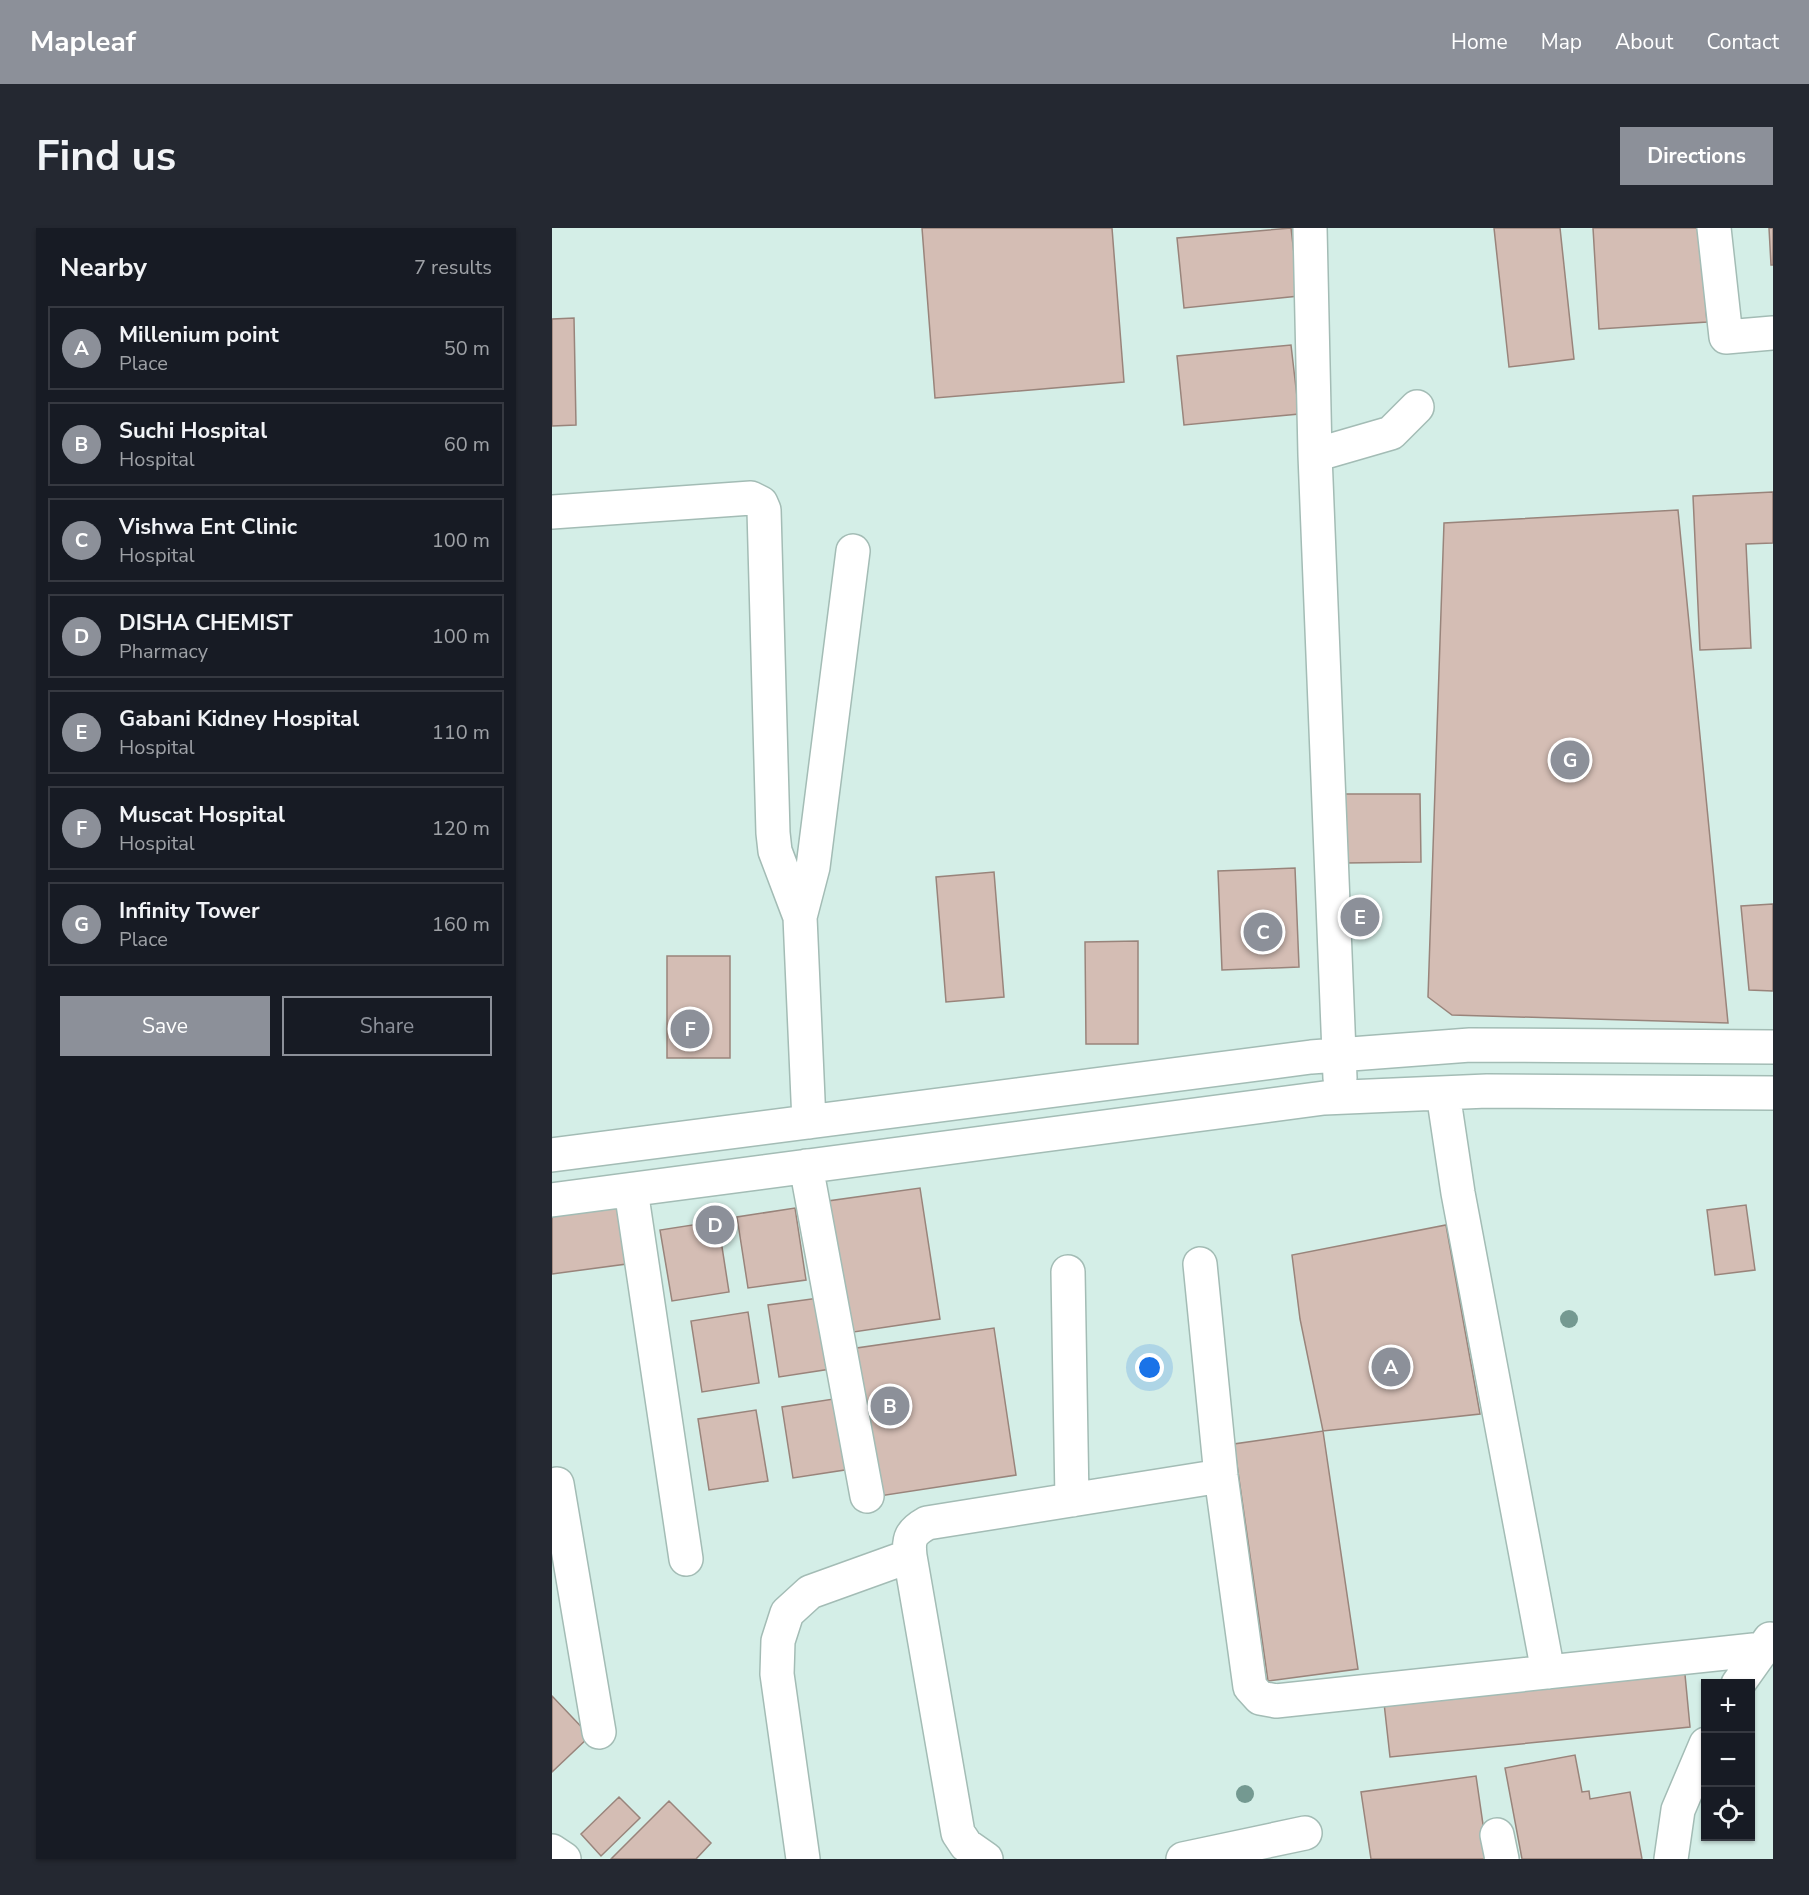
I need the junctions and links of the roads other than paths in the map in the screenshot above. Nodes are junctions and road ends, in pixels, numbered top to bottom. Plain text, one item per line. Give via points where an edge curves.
1 (1310, 228) edge
2 (1714, 228) edge
3 (1773, 333) edge
4 (1417, 407) dead end
5 (1315, 455) junction
6 (552, 512) edge
7 (853, 551) dead end
8 (800, 917) junction
9 (1773, 1047) edge
10 (1341, 1055) junction
11 (1443, 1093) junction
12 (1773, 1093) edge
13 (1340, 1097) junction
14 (809, 1122) junction
15 (552, 1155) edge
16 (806, 1166) junction
17 (631, 1190) junction
18 (552, 1200) edge
19 (1200, 1263) dead end
20 (1068, 1272) dead end
21 (1221, 1476) junction
22 (557, 1484) dead end
23 (867, 1496) dead end
24 (1072, 1500) junction
25 (910, 1556) junction
26 (686, 1558) dead end
27 (562, 1575) edge
28 (1768, 1642) edge
29 (1548, 1672) junction
30 (1741, 1679) edge
31 (599, 1732) dead end
32 (1701, 1756) edge
33 (1305, 1833) dead end
34 (552, 1851) edge
35 (975, 1858) edge
36 (564, 1859) edge
37 (803, 1859) edge
38 (1183, 1859) edge
39 (1671, 1859) edge

1 - 5 street
2 - 3 street via 1726,337
4 - 5 street via 1391,433
5 - 10 street
6 - 8 street via 751,498 761,503 773,833 775,851
7 - 8 street via 813,867
8 - 14 street
9 - 10 street via 1470,1046
10 - 13 street
10 - 14 street
11 - 12 street
11 - 13 street
11 - 29 street via 1458,1193
13 - 16 street
14 - 15 street
16 - 17 street
16 - 23 street
17 - 18 street
17 - 26 street
19 - 21 street
20 - 24 street
21 - 24 street
21 - 29 street via 1250,1687 1260,1698 1276,1701
22 - 27 street
24 - 25 street via 927,1523 915,1530 909,1540
25 - 35 street via 958,1833
25 - 37 street via 810,1592 787,1613 778,1641 777,1674
27 - 31 street
28 - 29 street
28 - 30 street
32 - 39 street via 1678,1810
33 - 38 street
34 - 36 street

